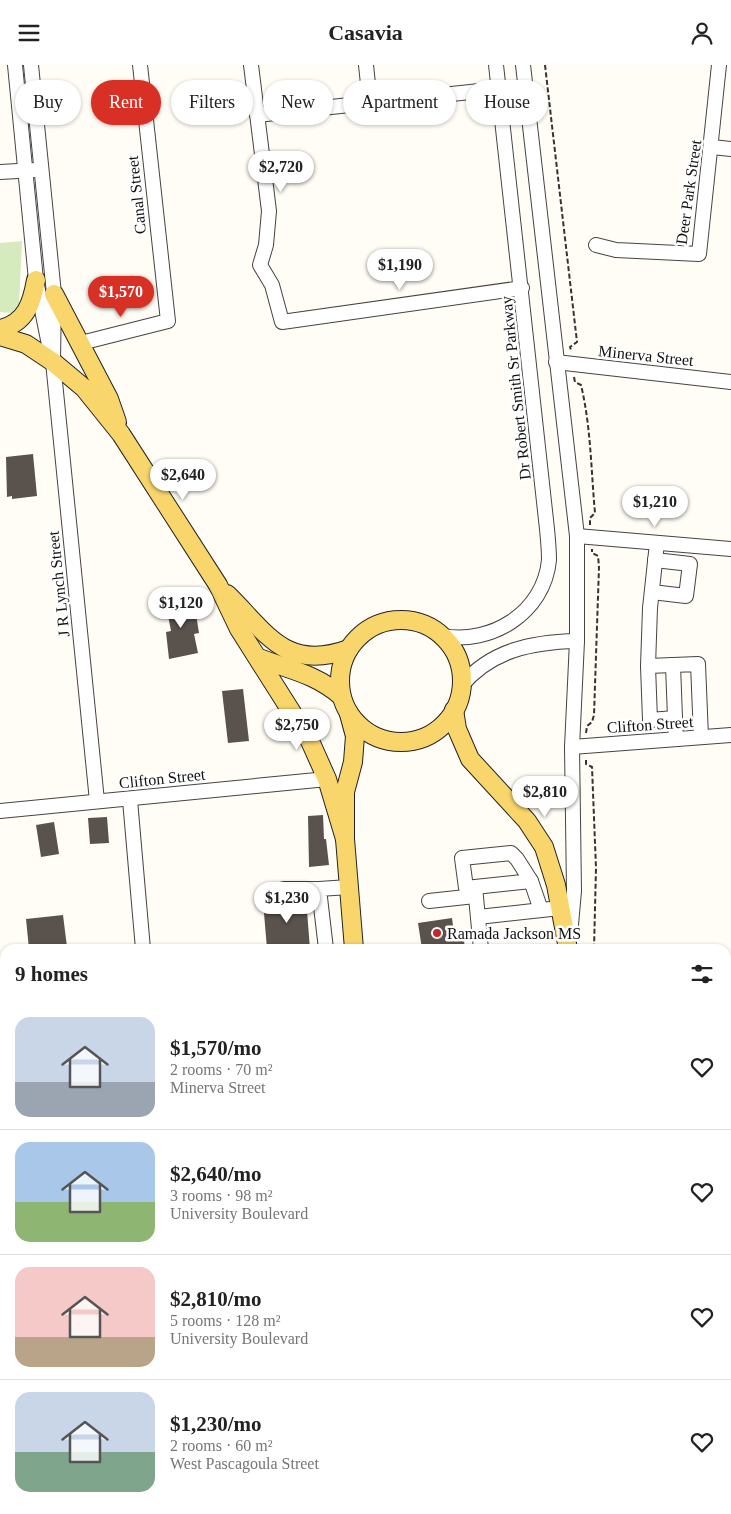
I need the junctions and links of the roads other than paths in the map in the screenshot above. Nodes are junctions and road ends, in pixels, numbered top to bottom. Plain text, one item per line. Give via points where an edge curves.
1 (15, 65) edge
2 (30, 65) edge
3 (140, 65) edge
4 (251, 65) edge
5 (366, 65) edge
6 (496, 65) edge
7 (523, 65) edge
8 (720, 65) edge
9 (368, 80) edge
10 (497, 80) edge
11 (343, 106) edge
12 (257, 115) junction
13 (502, 125) edge
14 (712, 147) junction
15 (731, 149) edge
16 (41, 170) junction
17 (26, 171) junction
18 (0, 173) edge
19 (596, 245) dead end
20 (36, 280) junction
21 (522, 288) junction
22 (54, 294) junction
23 (0, 329) edge
24 (0, 337) edge
25 (81, 343) junction
26 (53, 362) junction
27 (556, 363) junction
28 (731, 382) edge
29 (121, 434) junction
30 (577, 536) junction
31 (657, 543) junction
32 (731, 549) edge
33 (655, 560) junction
34 (218, 585) junction
35 (652, 592) junction
36 (442, 637) junction
37 (577, 641) junction
38 (349, 649) junction
39 (259, 658) junction
40 (673, 665) junction
41 (648, 666) junction
42 (462, 686) junction
43 (341, 696) junction
44 (454, 710) junction
45 (349, 714) junction
46 (675, 718) junction
47 (731, 735) edge
48 (701, 737) junction
49 (676, 739) junction
50 (572, 747) junction
51 (328, 779) junction
52 (130, 800) junction
53 (97, 801) junction
54 (0, 811) edge
55 (345, 839) junction
56 (531, 881) junction
57 (349, 887) junction
58 (284, 889) dead end
59 (320, 889) junction
60 (475, 891) junction
61 (429, 901) dead end
62 (560, 908) junction
63 (541, 910) junction
64 (478, 917) junction
65 (144, 944) edge
66 (326, 944) edge
67 (354, 944) edge
68 (481, 944) edge
69 (567, 944) edge
70 (569, 944) edge

1 - 17 street, J R Lynch Street
2 - 16 street, J R Lynch Street
3 - 25 street, Canal Street via 168,321
4 - 12 street
5 - 9 street
6 - 10 street, Dr Robert Smith Sr Parkway
7 - 27 street
8 - 14 street, Deer Park Street
11 - 12 street
12 - 21 street via 269,211 266,245 260,265 272,285 282,323
13 - 21 street, Dr Robert Smith Sr Parkway
14 - 15 street
14 - 19 street, Deer Park Street via 699,254 616,250
16 - 17 street
16 - 22 street, J R Lynch Street
17 - 18 street
17 - 20 street, J R Lynch Street
20 - 23 main road via 29,309
20 - 26 street, J R Lynch Street
21 - 36 street, Dr Robert Smith Sr Parkway via 549,561 540,588 528,607 512,622 481,637
22 - 25 main road
22 - 26 street, J R Lynch Street
24 - 26 main road via 26,344
25 - 29 main road via 109,399
26 - 29 main road via 84,388
26 - 53 street, J R Lynch Street
27 - 28 street, Minerva Street
27 - 30 street
29 - 34 main road
30 - 31 street
30 - 37 street
31 - 32 street
31 - 33 street
33 - 35 street
33 - 35 street via 690,564 686,596
34 - 38 main road via 280,647 318,656
34 - 39 main road via 239,629
35 - 41 street
36 - 38 main road via 417,623 398,621 380,624 366,631
36 - 42 main road via 455,653
37 - 42 street via 552,641 513,649 487,661
37 - 50 street
38 - 43 main road via 343,661
39 - 43 main road via 326,682
39 - 51 main road via 310,741
40 - 41 street
40 - 46 street
40 - 48 street via 698,664
41 - 46 street via 650,719
42 - 44 main road
43 - 45 main road
44 - 45 main road via 438,730 425,738 399,743 376,737
44 - 62 main road via 457,729 470,759 527,821 544,847
45 - 55 main road via 355,736 353,762 344,792
46 - 49 street
47 - 48 street, Clifton Street
48 - 49 street, Clifton Street
49 - 50 street, Clifton Street
50 - 70 street via 574,891
51 - 52 street, Clifton Street
51 - 55 main road
52 - 53 street, Clifton Street
52 - 65 street
53 - 54 street, Clifton Street
55 - 57 main road
56 - 60 street
56 - 60 street via 511,853 462,858 466,888
56 - 63 street
57 - 59 street
57 - 67 main road
58 - 59 street
59 - 66 street
60 - 61 street
60 - 64 street
62 - 63 street
62 - 69 main road
63 - 64 street
64 - 68 street

